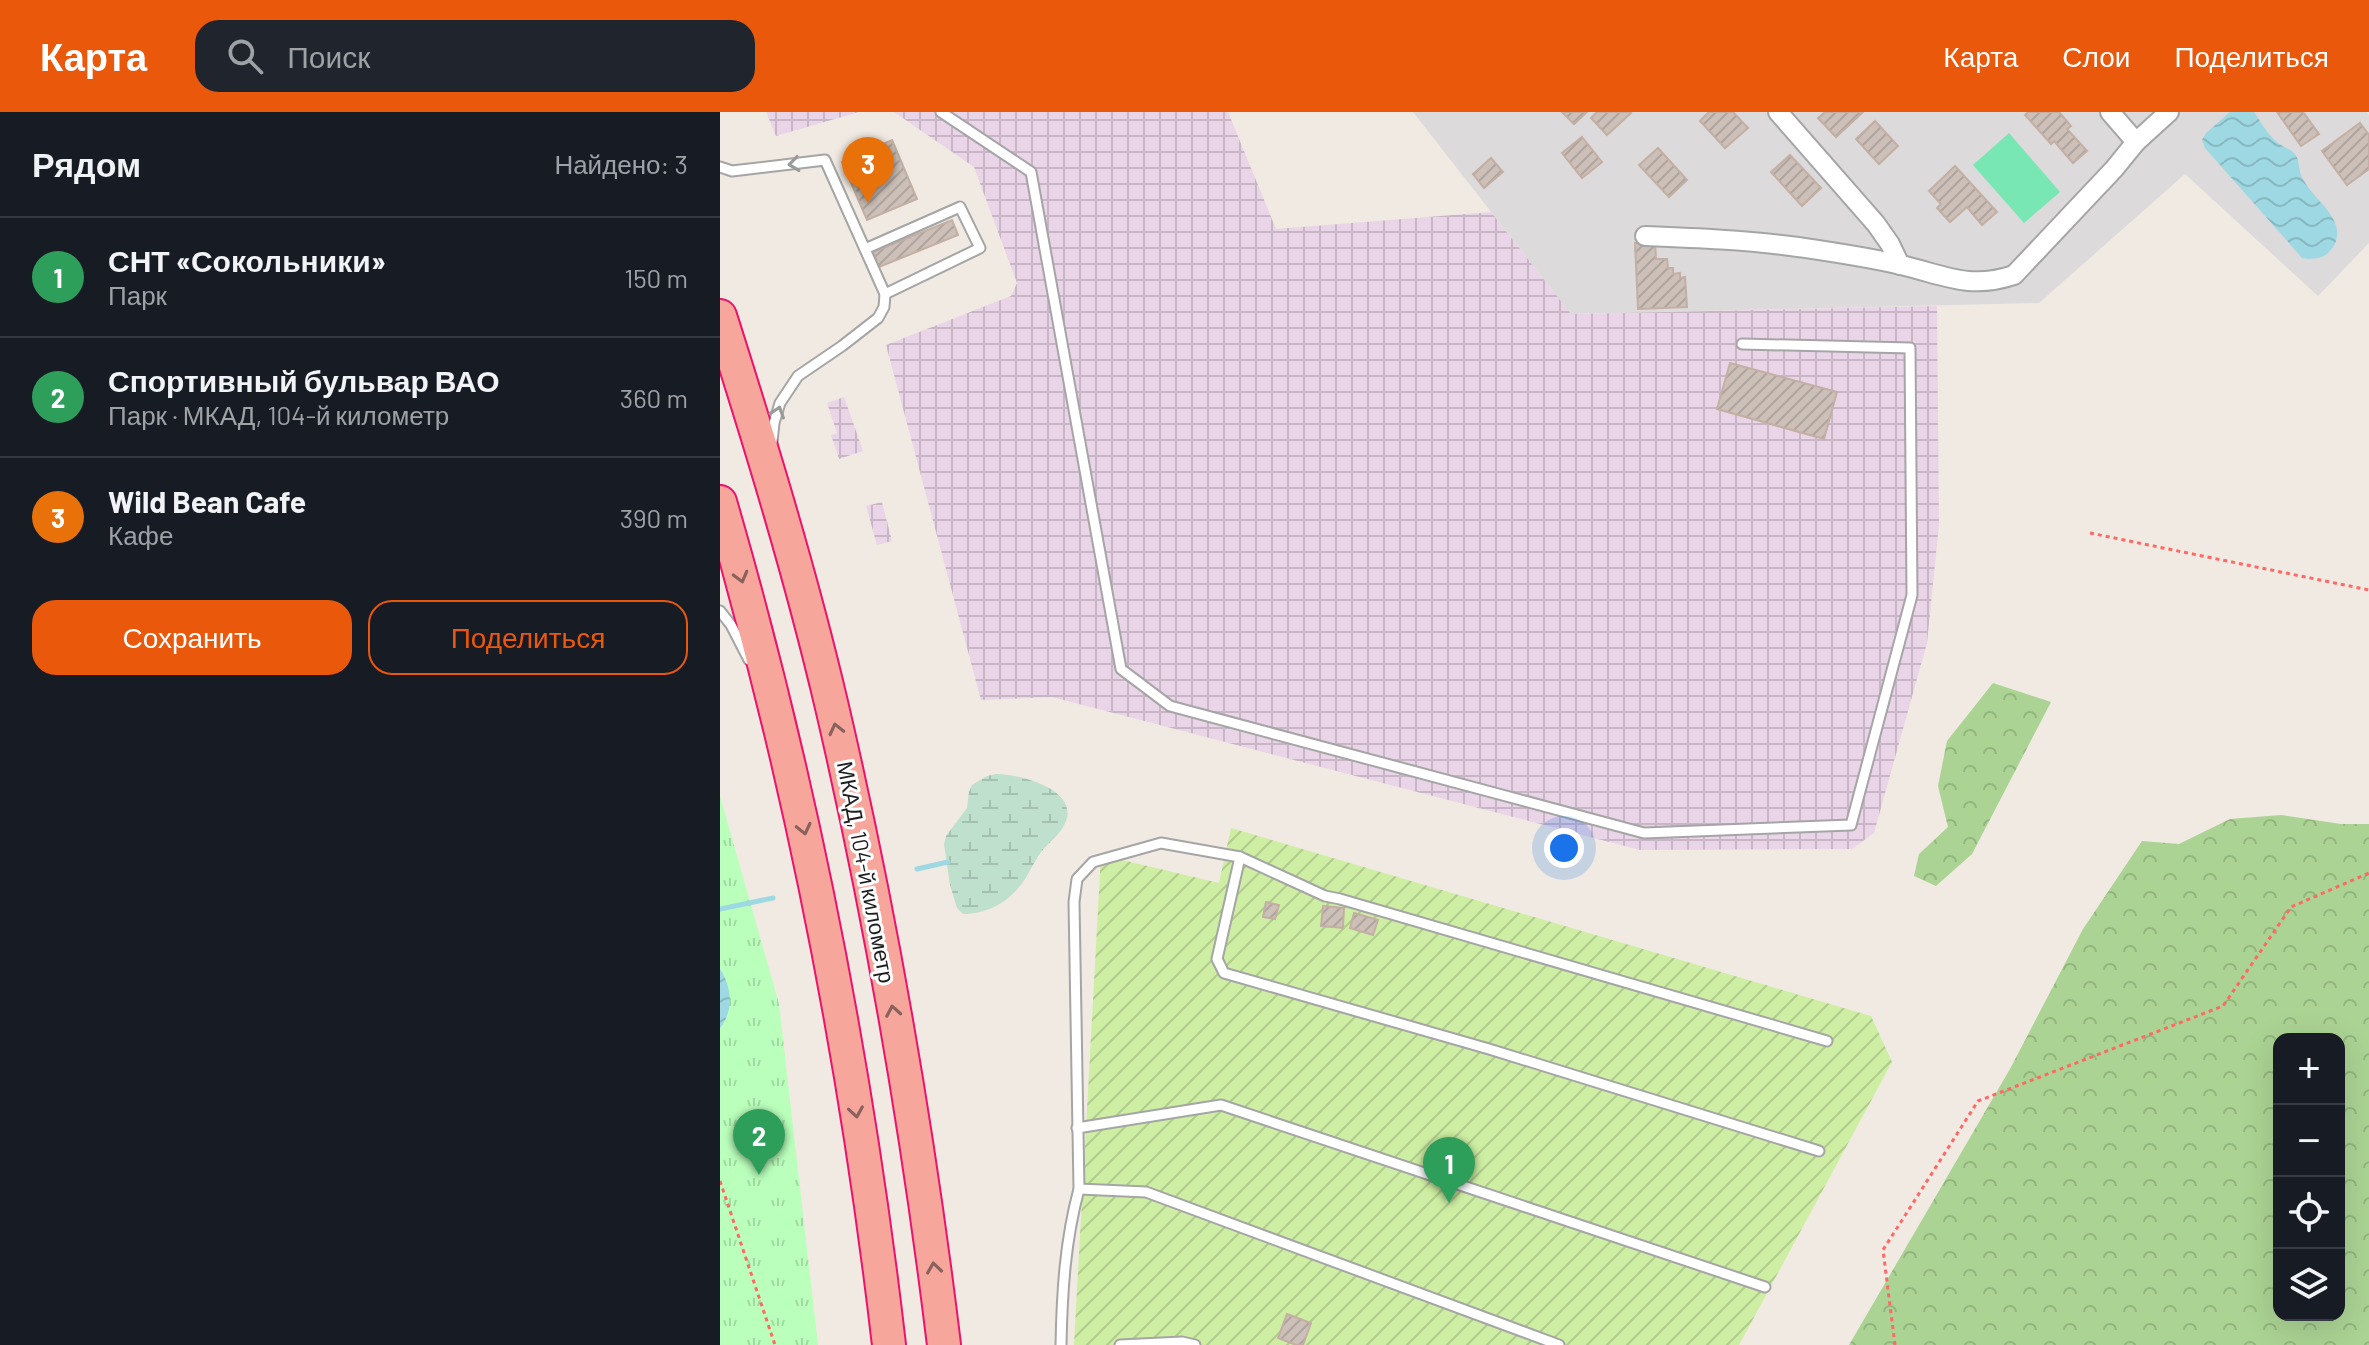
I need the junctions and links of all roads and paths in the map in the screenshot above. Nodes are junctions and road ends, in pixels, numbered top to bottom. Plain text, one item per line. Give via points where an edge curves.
1 (941, 112) edge
2 (1778, 112) edge
3 (2110, 112) edge
4 (2169, 112) edge
5 (2136, 142) junction
6 (720, 167) edge
7 (1645, 236) dead end
8 (865, 249) junction
9 (1900, 265) junction
10 (885, 294) junction
11 (720, 316) edge
12 (1742, 344) dead end
13 (773, 489) junction
14 (720, 502) edge
15 (2090, 533) dead end
16 (2369, 590) edge
17 (720, 611) edge
18 (779, 717) junction
19 (1240, 857) junction
20 (2369, 873) edge
21 (1827, 1041) dead end
22 (1077, 1128) junction
23 (1819, 1151) dead end
24 (720, 1181) edge
25 (1079, 1189) junction
26 (1765, 1287) dead end
27 (775, 1345) edge
28 (889, 1345) edge
29 (944, 1345) edge
30 (1061, 1345) edge
31 (1120, 1345) edge
32 (1195, 1345) edge
33 (1559, 1345) edge
34 (1895, 1345) edge

1 - 12 lane via 1031,172 1121,669 1170,706 1644,833 1851,825 1912,595 1910,348
2 - 9 street via 1876,224
3 - 5 street
4 - 5 street
5 - 9 street via 2014,275 1975,283
8 -> 6 lane via 825,160 732,171
7 - 9 street via 1782,245
8 - 10 lane
8 - 10 lane via 960,207 980,248
13 -> 10 lane via 772,447 780,403 798,376 878,318
11 - 13 highway, МКАД, 104-й километр
29 -> 13 highway, МКАД, 104-й километр via 868,869 831,704
14 -> 18 highway
15 - 16 path
17 - 18 lane
18 -> 28 highway via 854,1097
19 - 21 lane via 1325,896
19 - 22 lane via 1161,843 1093,862 1077,879
19 - 23 lane via 1217,959 1224,973
20 - 34 path via 2291,907 2223,1006 1978,1101 1883,1250
22 - 25 lane
22 - 26 lane via 1221,1105
24 - 27 path
25 - 30 lane via 1062,1276
25 - 33 lane via 1146,1192
31 - 32 lane

